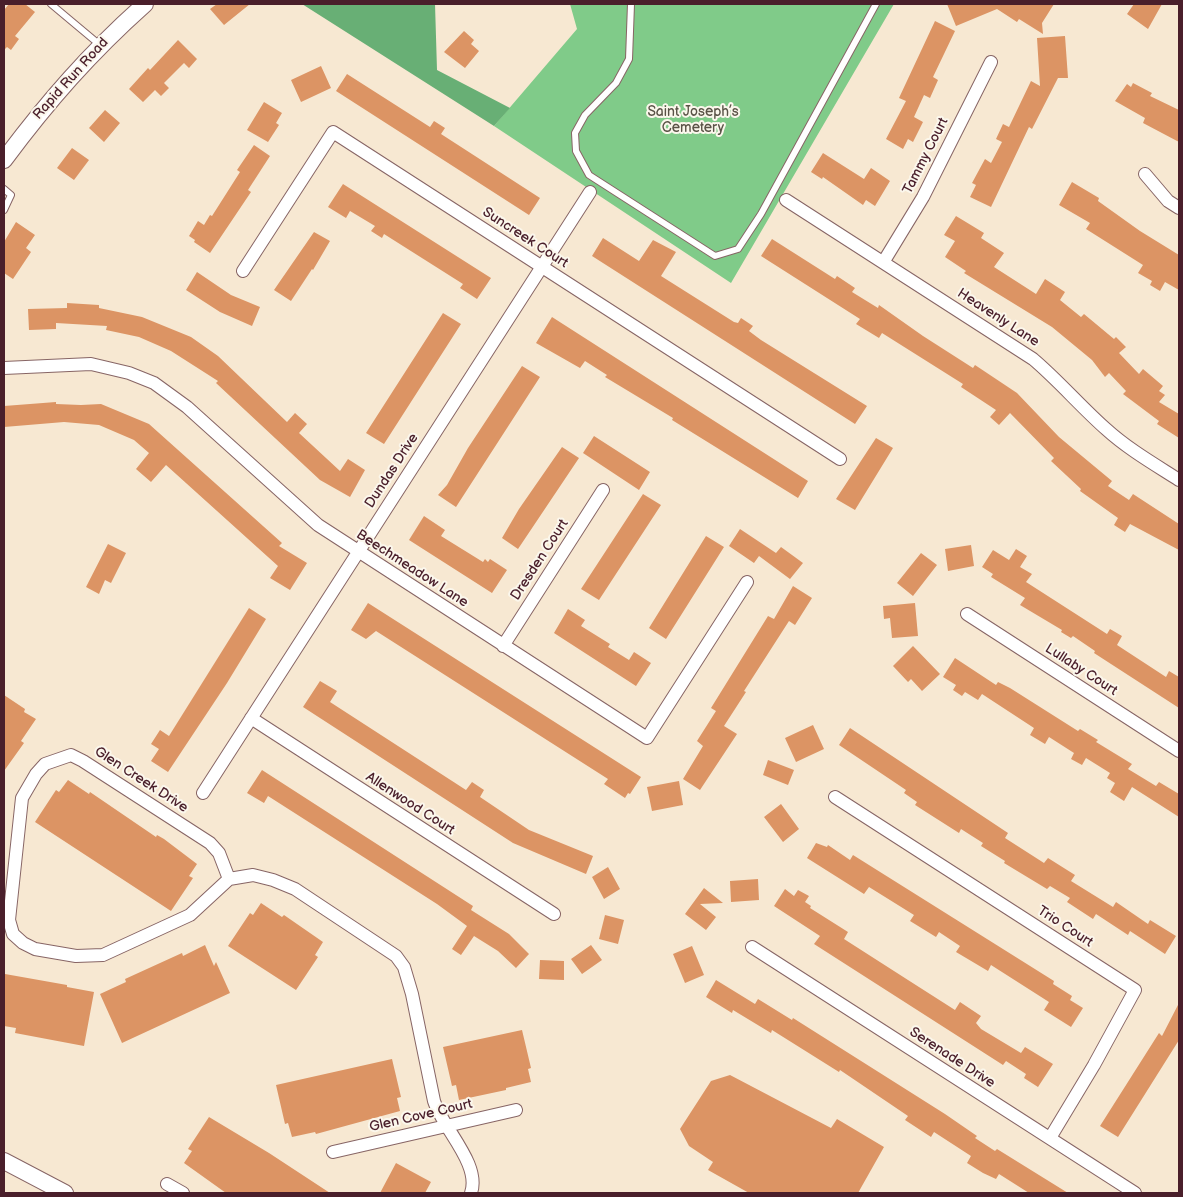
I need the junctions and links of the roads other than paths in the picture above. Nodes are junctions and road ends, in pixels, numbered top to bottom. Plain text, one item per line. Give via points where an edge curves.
1 (52, 4) edge
2 (145, 4) edge
3 (631, 4) edge
4 (876, 4) edge
5 (100, 45) junction
6 (991, 62) dead end
7 (4, 160) edge
8 (1144, 174) dead end
9 (4, 189) edge
10 (590, 192) dead end
11 (786, 200) dead end
12 (1179, 208) edge
13 (4, 210) edge
14 (884, 262) junction
15 (542, 267) junction
16 (243, 271) dead end
17 (4, 368) edge
18 (840, 459) dead end
19 (1179, 480) edge
20 (603, 490) dead end
21 (358, 552) junction
22 (747, 582) dead end
23 (967, 614) dead end
24 (503, 646) junction
25 (251, 718) junction
26 (1179, 751) edge
27 (203, 793) dead end
28 (835, 797) dead end
29 (229, 879) junction
30 (554, 914) dead end
31 (752, 947) dead end
32 (516, 1110) dead end
33 (446, 1126) junction
34 (1050, 1138) junction
35 (333, 1152) dead end
36 (4, 1161) edge
37 (167, 1184) dead end
38 (56, 1192) edge
39 (182, 1193) edge
40 (471, 1193) edge
41 (1135, 1193) edge

1 - 5 lane
2 - 5 street, Rapid Run Road
3 - 4 lane via 629,59 616,83 585,115 575,133 576,151 589,175 715,256 738,249 761,214
5 - 7 street, Rapid Run Road via 42,109
6 - 14 street, Tammy Court via 923,197
8 - 12 street via 1168,201
9 - 13 lane via 11,198
10 - 15 street, Dundas Drive
11 - 14 street, Heavenly Lane
14 - 19 street, Heavenly Lane via 1033,358 1126,446
15 - 16 street, Suncreek Court via 332,132
15 - 18 street, Suncreek Court
15 - 21 street, Dundas Drive
17 - 21 street, Beechmeadow Lane via 90,364 154,383 187,407 318,525
20 - 24 street, Dresden Court
21 - 24 street, Beechmeadow Lane
21 - 25 street, Dundas Drive
22 - 24 street, Beechmeadow Lane via 647,738
23 - 26 street, Lullaby Court
25 - 27 street, Dundas Drive
25 - 30 street, Allenwood Court
28 - 34 street, Trio Court via 1135,990
29 - 29 street, Glen Creek Drive via 219,853 210,843 71,755 45,764 22,798 9,920 13,934 35,949 76,956 103,955 190,915
29 - 33 street via 253,876 273,880 295,890 396,956 404,967 412,994 434,1101
31 - 34 street, Serenade Drive
32 - 33 street, Glen Cove Court
33 - 35 street, Glen Cove Court
33 - 40 street via 471,1168
34 - 41 street, Serenade Drive
36 - 38 street
37 - 39 street

